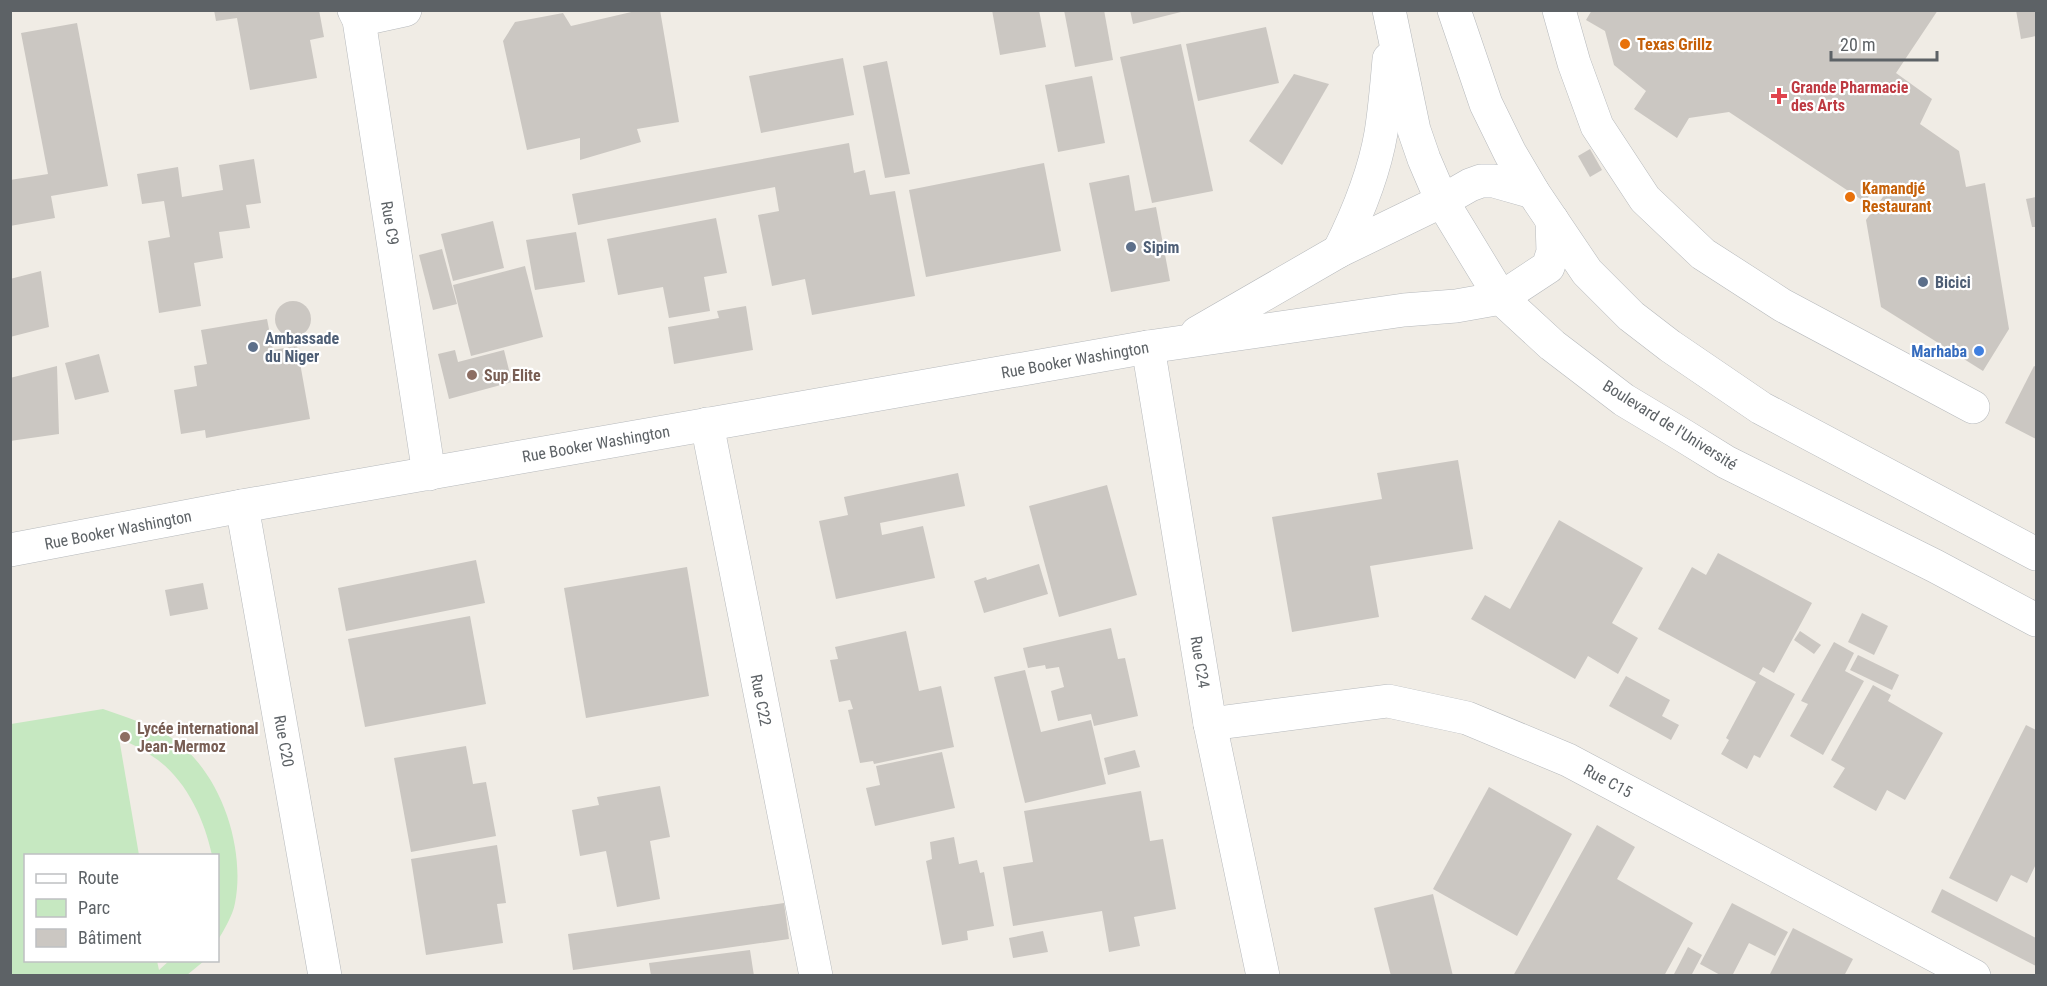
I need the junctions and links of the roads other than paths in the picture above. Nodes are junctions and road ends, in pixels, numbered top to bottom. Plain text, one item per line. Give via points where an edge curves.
1 (405, 10) edge
2 (1454, 10) edge
3 (1559, 10) edge
4 (356, 15) edge
5 (1391, 22) edge
6 (1533, 192) junction
7 (1442, 201) junction
8 (1552, 220) junction
9 (1339, 251) junction
10 (1501, 298) junction
11 (1183, 341) junction
12 (1148, 347) junction
13 (1973, 407) dead end
14 (707, 424) junction
15 (429, 474) junction
16 (242, 506) junction
17 (10, 550) edge
18 (2037, 554) edge
19 (2037, 620) edge
20 (1210, 724) junction
21 (325, 975) edge
22 (816, 975) edge
23 (1263, 975) edge
24 (1974, 975) edge

1 - 4 street, Rue C9
2 - 6 street via 1486,104
3 - 13 street via 1597,126 1645,198 1703,254 1782,305
4 - 15 street, Rue C9
5 - 7 street, Boulevard de l'Université via 1414,130
5 - 9 street via 1380,134 1365,192
6 - 7 street, Rue Booker Washington via 1481,181
6 - 8 street
7 - 9 street, Rue Booker Washington
7 - 10 street, Boulevard de l'Université
8 - 10 street, Rue Booker Washington via 1553,252 1548,267
8 - 18 street via 1587,272 1631,316 1670,346 1761,408
9 - 11 street, Rue Booker Washington
10 - 11 street, Rue Booker Washington
10 - 19 street, Boulevard de l'Université via 1552,345 1624,400 1726,462
11 - 12 street, Rue Booker Washington
12 - 14 street, Rue Booker Washington
12 - 20 street, Rue C24
14 - 15 street, Rue Booker Washington
14 - 22 street, Rue C22
15 - 16 street, Rue Booker Washington
16 - 17 street, Rue Booker Washington
16 - 21 street, Rue C20
20 - 23 street, Rue C24
20 - 24 street, Rue C15 via 1388,701 1467,718 1568,760

